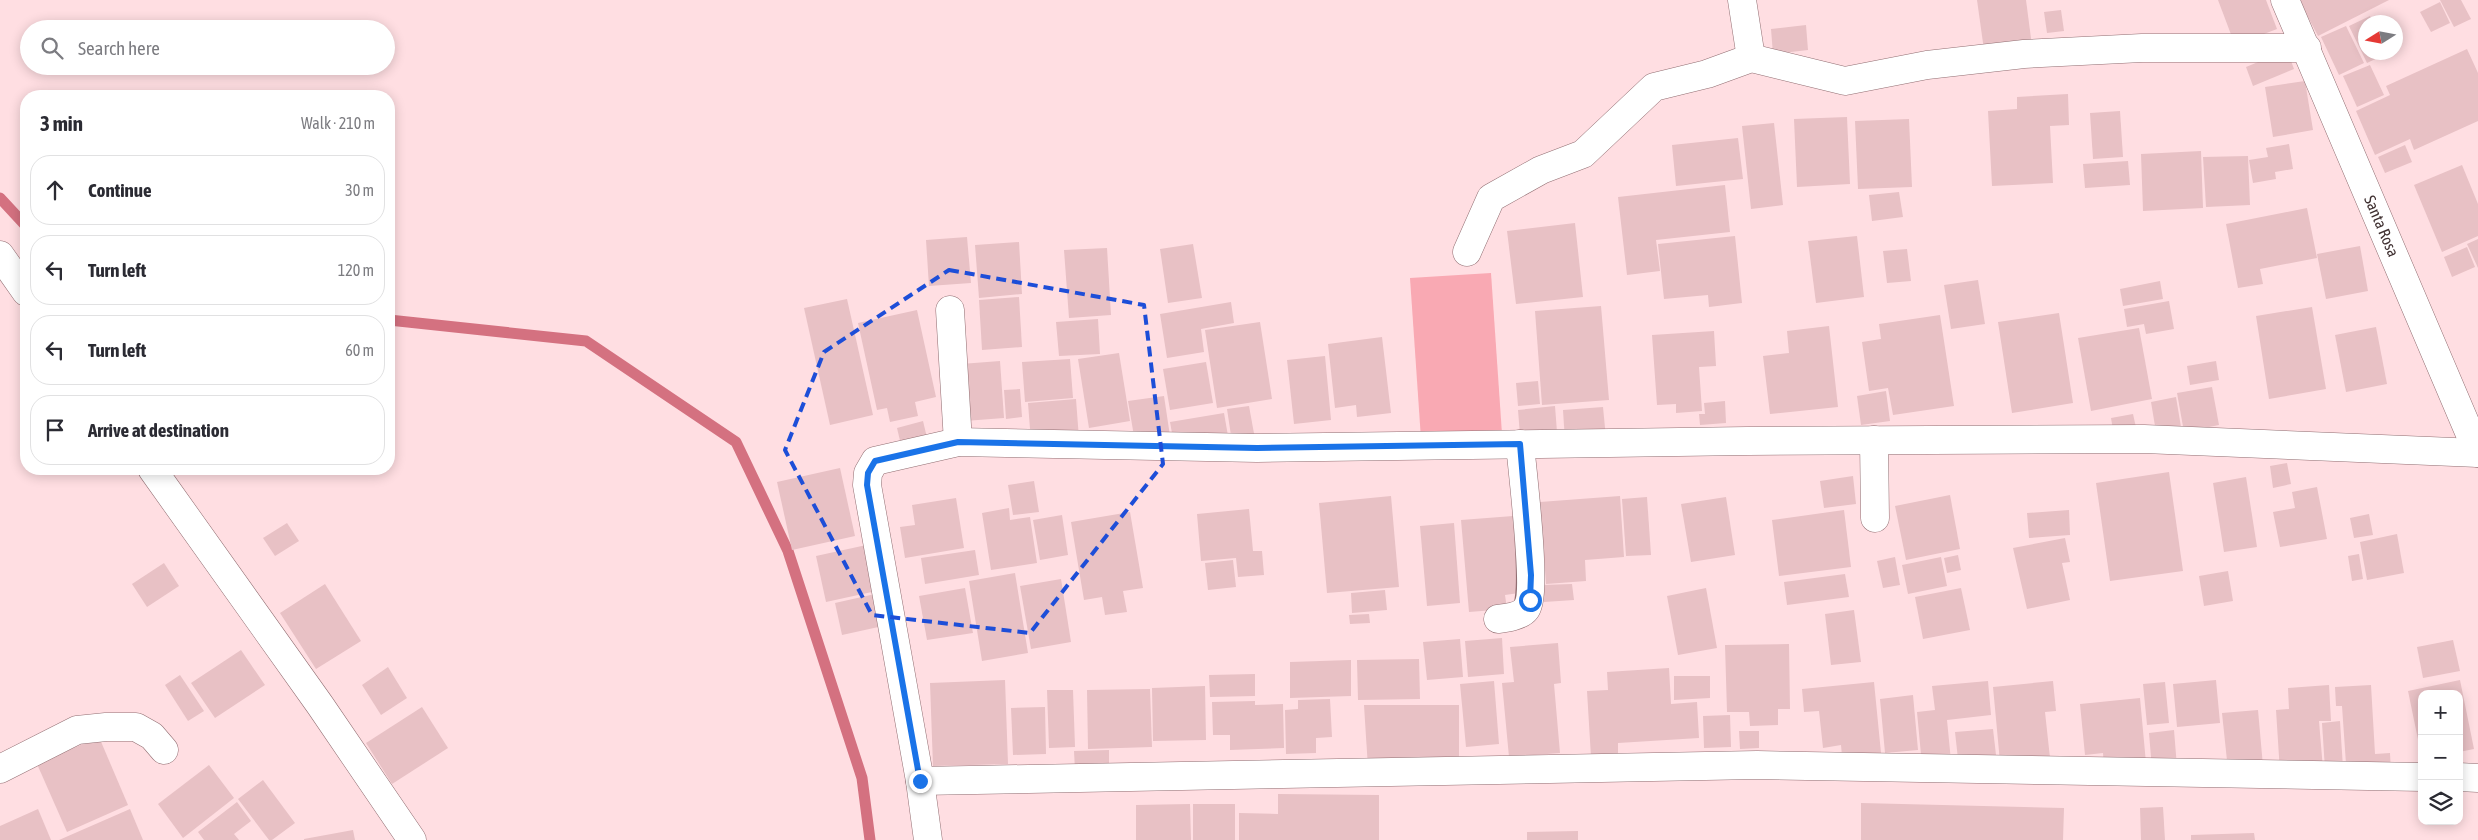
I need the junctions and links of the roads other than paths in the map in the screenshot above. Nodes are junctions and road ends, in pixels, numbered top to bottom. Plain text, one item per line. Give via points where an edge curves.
1 (1742, 0) edge
2 (2285, 0) edge
3 (2307, 48) junction
4 (1751, 58) junction
5 (1468, 252) dead end
6 (0, 255) edge
7 (20, 283) edge
8 (950, 310) dead end
9 (1874, 440) junction
10 (958, 442) junction
11 (1520, 444) junction
12 (2478, 453) edge
13 (156, 475) edge
14 (1875, 518) dead end
15 (1498, 619) dead end
16 (164, 750) dead end
17 (0, 769) edge
18 (2418, 776) edge
19 (2463, 777) edge
20 (2478, 778) edge
21 (920, 781) junction
22 (412, 840) edge
23 (928, 840) edge

1 - 4 street
2 - 3 street, Santa Rosa
3 - 4 street via 2142,48 2024,54 1926,66 1845,81
3 - 12 street, Santa Rosa
4 - 5 street via 1654,88 1583,154 1541,170 1491,198
6 - 7 street
8 - 10 street
9 - 11 street
9 - 12 street via 2144,439
9 - 14 street
10 - 11 street via 1257,448
10 - 21 street via 875,461 868,473 867,485
11 - 15 street via 1531,575 1530,600 1527,609 1521,613
13 - 22 street
16 - 17 street via 152,736 136,727 77,730
18 - 21 street via 1757,765
19 - 20 street
21 - 23 street

